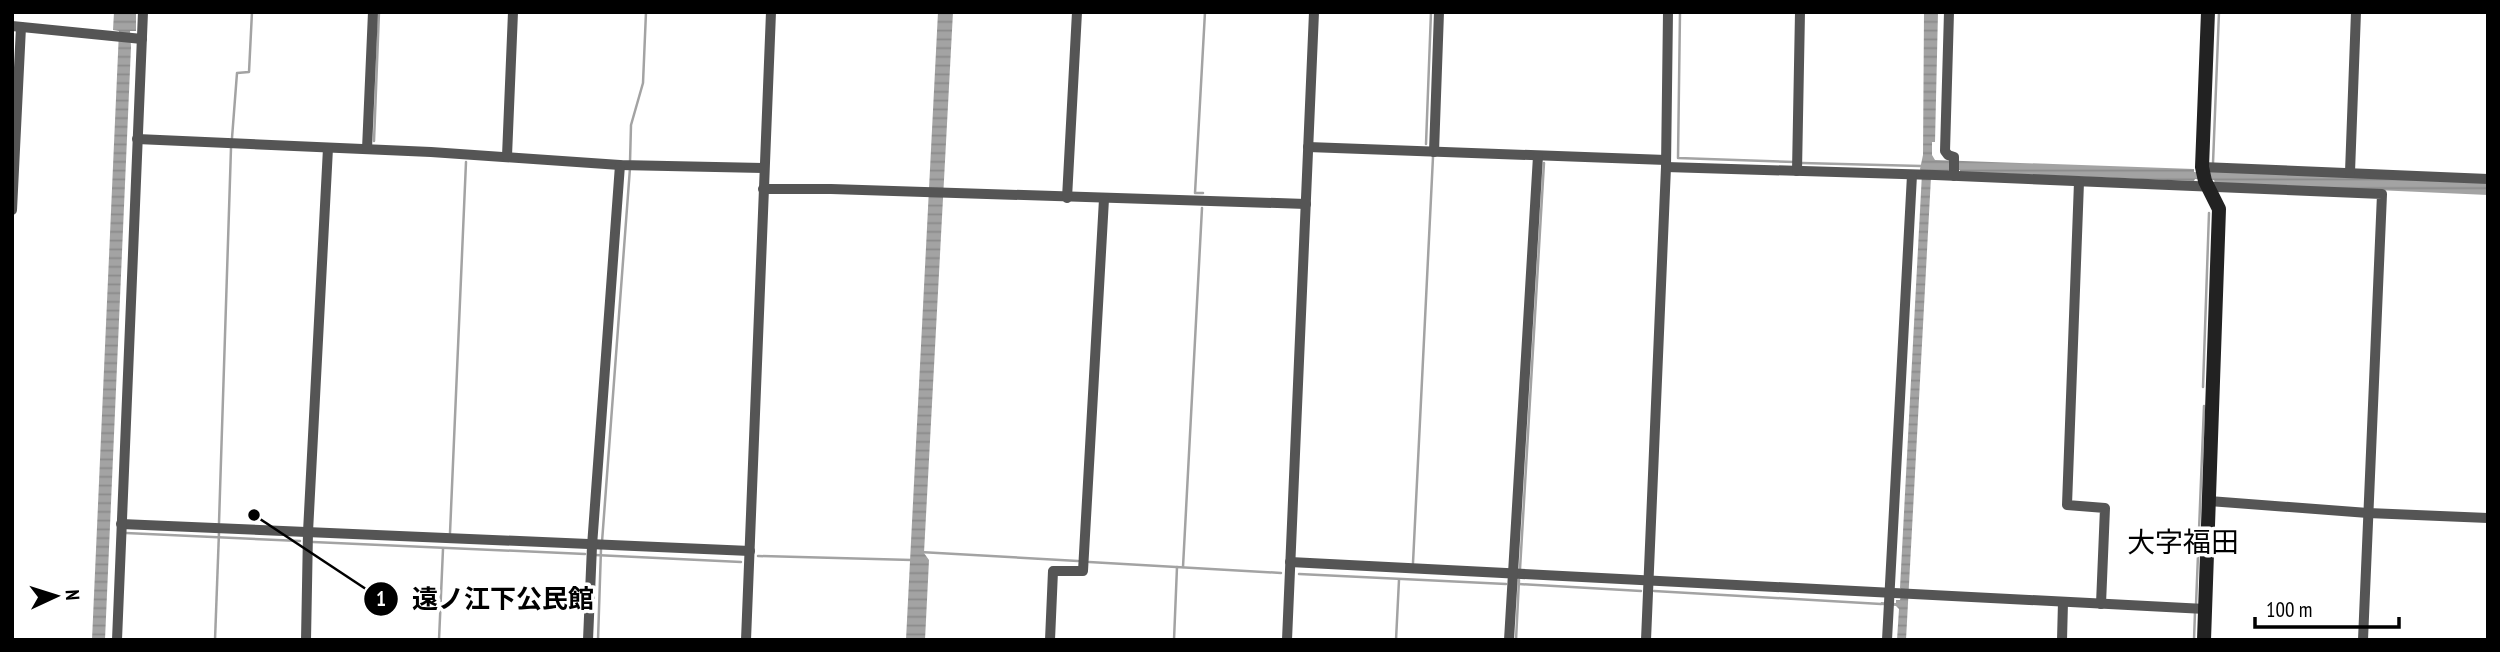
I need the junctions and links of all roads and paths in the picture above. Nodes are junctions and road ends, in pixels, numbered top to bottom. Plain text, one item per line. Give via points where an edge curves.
1 (143, 12) edge
2 (373, 12) edge
3 (513, 12) edge
4 (771, 12) edge
5 (1077, 12) edge
6 (1314, 12) edge
7 (1439, 12) edge
8 (1668, 12) edge
9 (1801, 12) edge
10 (1950, 12) edge
11 (2208, 12) edge
12 (2356, 12) edge
13 (16, 27) edge
14 (137, 39) junction
15 (137, 139) junction
16 (1308, 147) junction
17 (328, 148) junction
18 (367, 149) junction
19 (1434, 152) junction
20 (507, 156) junction
21 (1538, 156) junction
22 (1666, 164) junction
23 (1797, 165) junction
24 (626, 166) junction
25 (763, 168) junction
26 (2350, 172) junction
27 (2207, 173) junction
28 (1914, 175) junction
29 (1954, 176) junction
30 (2488, 179) edge
31 (2079, 182) junction
32 (763, 189) junction
33 (1067, 198) junction
34 (1104, 199) junction
35 (1306, 204) junction
36 (12, 210) edge
37 (2209, 501) junction
38 (2368, 513) junction
39 (2488, 518) edge
40 (121, 524) junction
41 (308, 532) junction
42 (598, 546) junction
43 (750, 551) junction
44 (1290, 562) junction
45 (1513, 574) junction
46 (1648, 581) junction
47 (1891, 599) junction
48 (2063, 602) junction
49 (2101, 604) junction
50 (2198, 609) junction
51 (117, 640) edge
52 (306, 640) edge
53 (588, 640) edge
54 (746, 640) edge
55 (1050, 640) edge
56 (1287, 640) edge
57 (1509, 640) edge
58 (1646, 640) edge
59 (1887, 640) edge
60 (2062, 640) edge
61 (2204, 640) edge
62 (2363, 640) edge

1 - 14 street
2 - 18 street
3 - 20 street
4 - 25 street
5 - 33 street
6 - 16 street
7 - 19 street
8 - 22 street
9 - 23 street
10 - 29 street via 1945,151 1954,157
11 - 27 street
12 - 26 street
13 - 14 street
13 - 36 street
14 - 15 street
15 - 17 street
15 - 40 street
16 - 19 street
16 - 35 street
17 - 18 street
17 - 41 street
18 - 20 street
19 - 21 street
20 - 24 street
21 - 22 street
21 - 45 street
22 - 23 street
22 - 46 street
23 - 28 street
24 - 25 street
24 - 42 street
25 - 32 street
26 - 27 street
26 - 30 street
27 - 31 street
27 - 37 street via 2219,209
27 - 38 street via 2382,194
28 - 29 street
28 - 47 street
29 - 31 street
31 - 49 street via 2067,505 2105,508
32 - 33 street
32 - 43 street
33 - 34 street
34 - 35 street
34 - 55 street via 1083,571 1053,571
35 - 44 street
37 - 38 street
37 - 50 street
38 - 39 street
38 - 62 street
40 - 41 street
40 - 51 street
41 - 42 street
41 - 52 street
42 - 43 street
42 - 53 street
43 - 54 street
44 - 45 street
44 - 56 street
45 - 46 street
45 - 57 street
46 - 47 street
46 - 58 street
47 - 48 street via 1912,594
47 - 59 street
48 - 49 street
48 - 60 street
49 - 50 street
50 - 61 street

